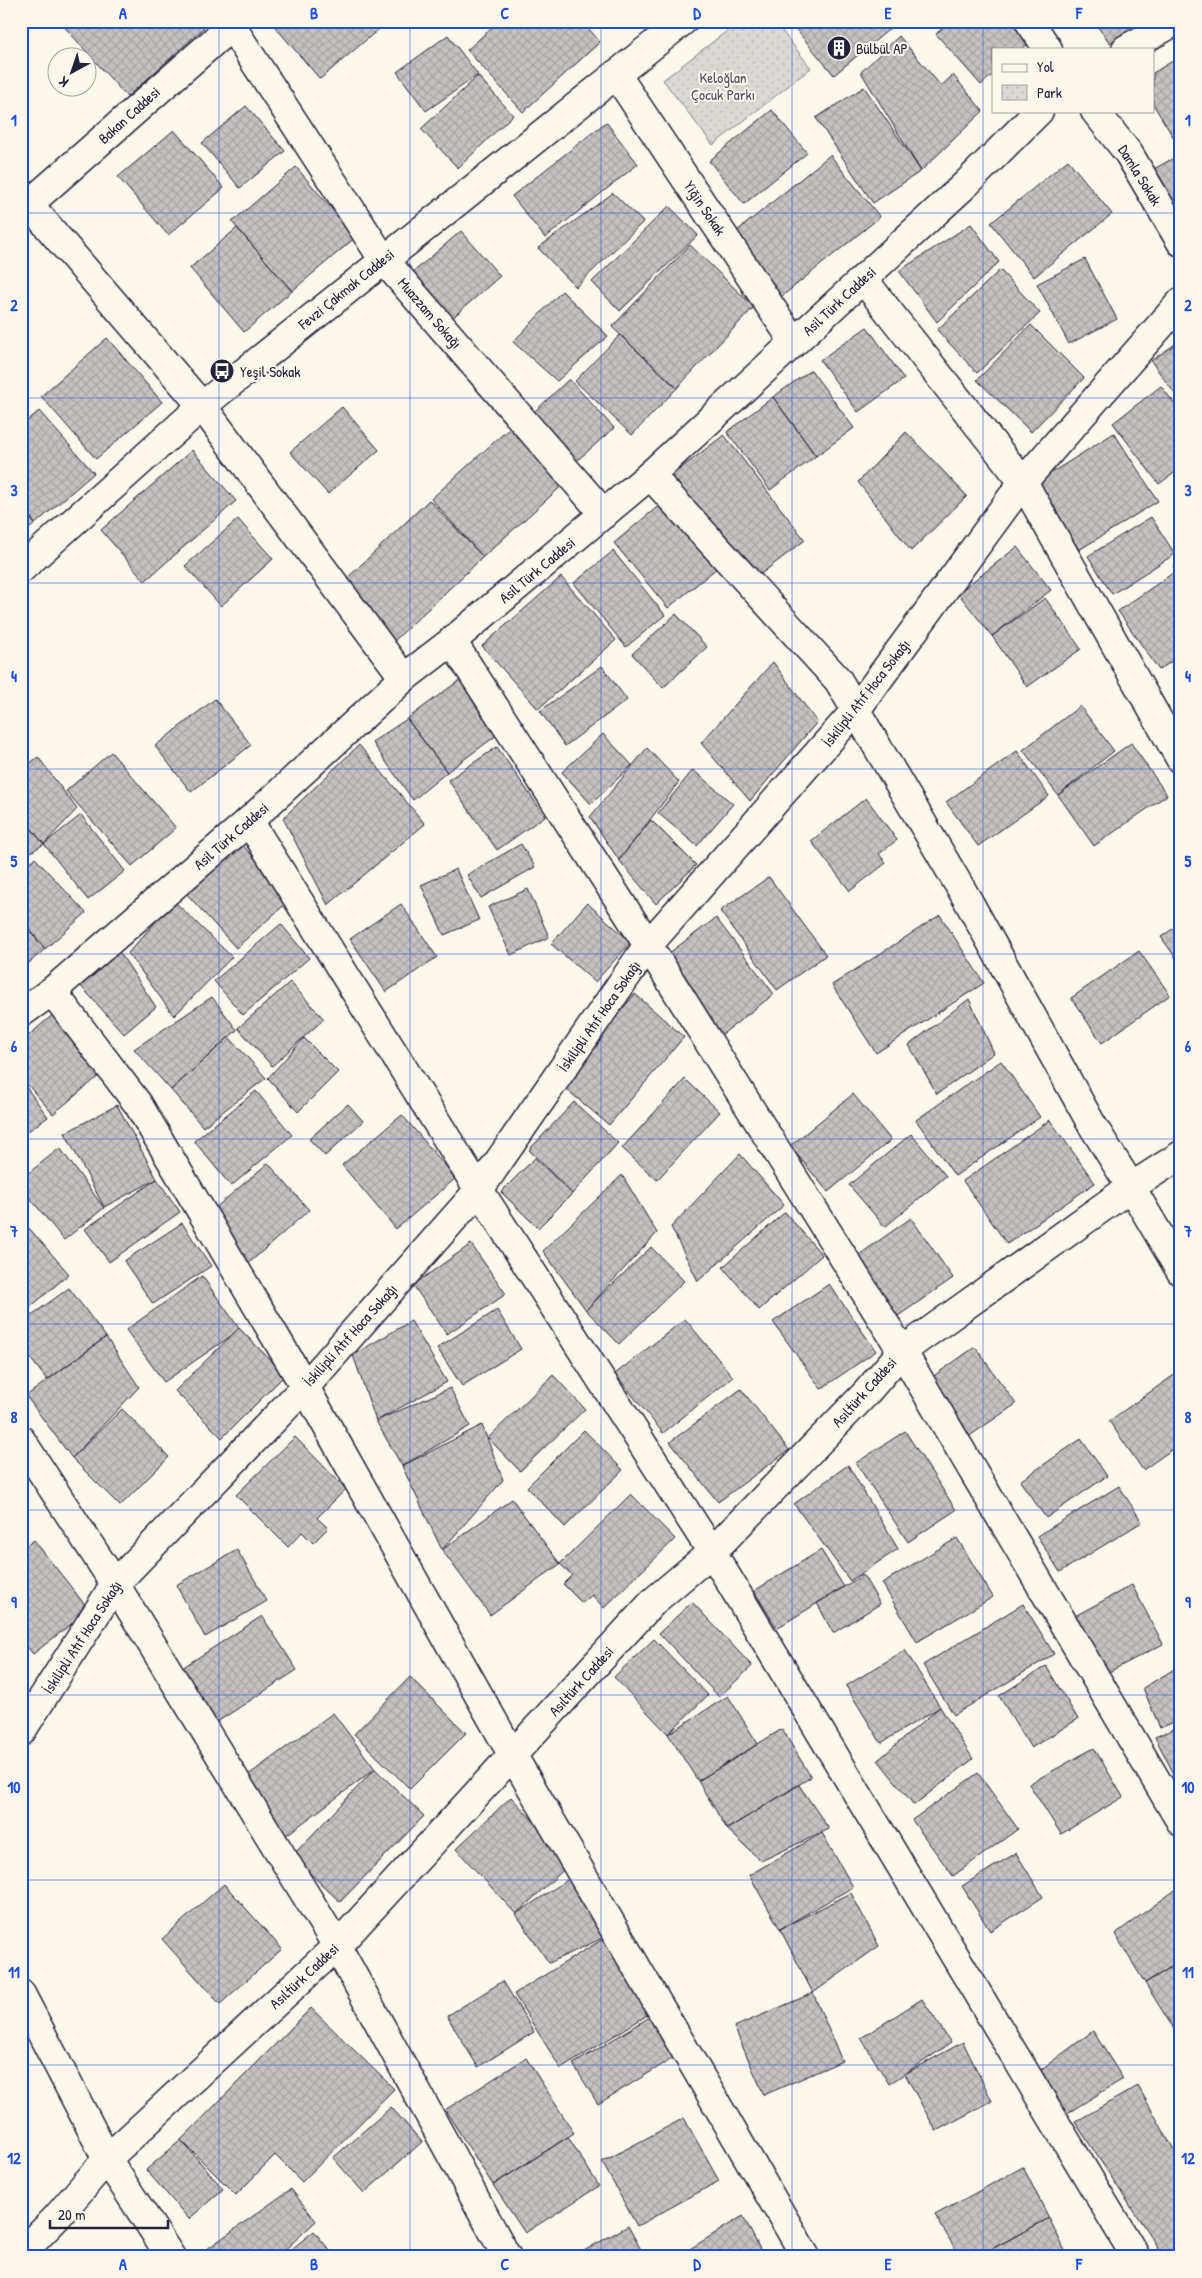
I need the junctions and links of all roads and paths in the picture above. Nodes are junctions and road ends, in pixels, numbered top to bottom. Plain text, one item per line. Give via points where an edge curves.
1 (682, 21) edge
2 (1029, 21) edge
3 (1176, 21) edge
4 (232, 23) edge
5 (1047, 48) edge
6 (1128, 48) edge
7 (616, 74) junction
8 (1038, 112) edge
9 (1096, 112) edge
10 (24, 203) edge
11 (1181, 242) edge
12 (383, 259) junction
13 (863, 279) junction
14 (1181, 302) edge
15 (794, 342) junction
16 (202, 406) junction
17 (650, 475) junction
18 (1023, 482) junction
19 (604, 514) junction
20 (21, 569) edge
21 (452, 640) junction
22 (404, 678) junction
23 (856, 710) junction
24 (1181, 760) edge
25 (249, 820) junction
26 (648, 945) junction
27 (52, 992) junction
28 (21, 1013) edge
29 (1181, 1155) edge
30 (1132, 1187) junction
31 (479, 1190) junction
32 (1181, 1272) edge
33 (902, 1351) junction
34 (305, 1387) junction
35 (21, 1440) edge
36 (712, 1552) junction
37 (115, 1584) junction
38 (21, 1732) edge
39 (513, 1756) junction
40 (1181, 1822) edge
41 (337, 1946) junction
42 (21, 1994) edge
43 (107, 2159) junction
44 (21, 2254) edge
45 (171, 2257) edge
46 (507, 2257) edge
47 (806, 2257) edge
48 (1136, 2257) edge

1 - 7 street, Fevzi Çakmak Caddesi
2 - 5 street
3 - 6 street
4 - 10 street, Bakan Caddesi
4 - 12 street, Muazzam Sokağı
7 - 12 street, Fevzi Çakmak Caddesi
7 - 15 street, Yiğin Sokak
8 - 13 street, Asil Türk Caddesi
9 - 11 street, Damla Sokak via 1129,154
10 - 16 street
12 - 16 street, Fevzi Çakmak Caddesi
12 - 19 street, Muazzam Sokağı
13 - 15 street, Asil Türk Caddesi
13 - 18 street
14 - 18 street, İskilipli Atıf Hoca Sokağı
15 - 17 street, Asil Türk Caddesi
16 - 20 street, Fevzi Çakmak Caddesi
16 - 22 street
17 - 19 street, Asil Türk Caddesi
17 - 23 street via 838,680
18 - 23 street, İskilipli Atıf Hoca Sokağı
18 - 24 street
19 - 21 street, Asil Türk Caddesi
21 - 22 street, Asil Türk Caddesi
21 - 26 street
22 - 25 street, Asil Türk Caddesi
23 - 26 street, İskilipli Atıf Hoca Sokağı
23 - 30 street via 966,897 1091,1123
25 - 27 street, Asil Türk Caddesi
25 - 31 street
26 - 31 street, İskilipli Atıf Hoca Sokağı
26 - 33 street
27 - 28 street, Asil Türk Caddesi
27 - 34 street via 138,1104
29 - 30 street, Asıltürk Caddesi
30 - 32 street
30 - 33 street, Asıltürk Caddesi
31 - 34 street, İskilipli Atıf Hoca Sokağı
31 - 36 street
33 - 36 street, Asıltürk Caddesi via 866,1393
33 - 40 street
34 - 37 street, İskilipli Atıf Hoca Sokağı
34 - 39 street
35 - 37 street
36 - 39 street, Asıltürk Caddesi via 654,1601
36 - 48 street
37 - 38 street, İskilipli Atıf Hoca Sokağı
37 - 41 street
39 - 41 street, Asıltürk Caddesi
39 - 47 street
41 - 43 street, Asıltürk Caddesi
41 - 46 street
42 - 43 street
43 - 44 street, Asıltürk Caddesi
43 - 45 street

